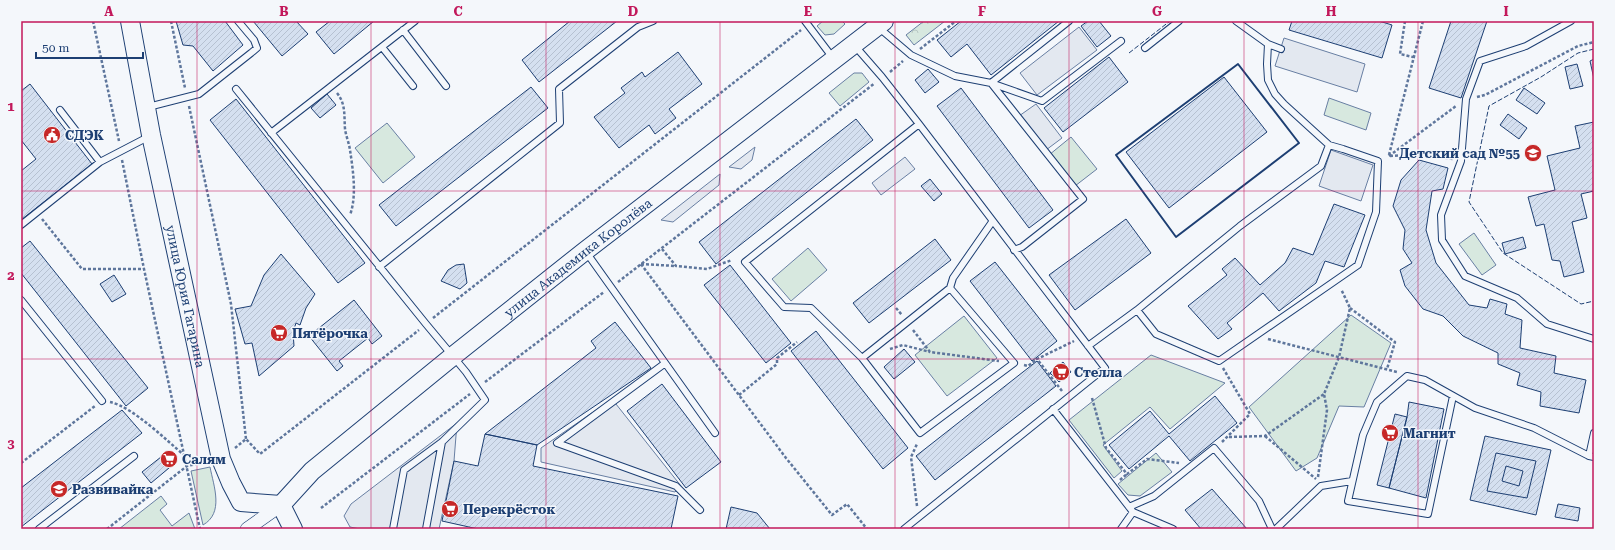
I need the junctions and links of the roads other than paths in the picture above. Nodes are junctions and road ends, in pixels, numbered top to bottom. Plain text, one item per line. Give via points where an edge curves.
1 (130, 21) edge
2 (238, 21) edge
3 (415, 21) edge
4 (653, 21) edge
5 (1069, 21) edge
6 (1179, 21) edge
7 (1236, 21) edge
8 (1571, 21) edge
9 (806, 23) edge
10 (881, 24) edge
11 (403, 30) junction
12 (1121, 41) dead end
13 (854, 44) junction
14 (1268, 44) junction
15 (382, 47) junction
16 (1145, 48) dead end
17 (1280, 49) dead end
18 (834, 60) junction
19 (991, 83) junction
20 (413, 86) dead end
21 (446, 86) dead end
22 (236, 89) dead end
23 (146, 108) junction
24 (60, 110) dead end
25 (919, 124) junction
26 (272, 133) junction
27 (151, 135) junction
28 (1329, 145) junction
29 (100, 162) junction
30 (992, 222) junction
31 (21, 225) edge
32 (1014, 250) junction
33 (585, 251) junction
34 (380, 267) junction
35 (950, 288) junction
36 (21, 300) edge
37 (1137, 310) junction
38 (1594, 339) edge
39 (1088, 346) junction
40 (453, 356) junction
41 (862, 358) junction
42 (664, 364) junction
43 (1453, 396) junction
44 (102, 401) road end
45 (1052, 409) junction
46 (715, 433) dead end
47 (1594, 433) edge
48 (442, 442) junction
49 (134, 456) dead end
50 (1591, 456) edge
51 (1352, 481) junction
52 (281, 505) junction
53 (700, 510) dead end
54 (1131, 510) junction
55 (39, 529) edge
56 (247, 529) edge
57 (292, 529) edge
58 (393, 529) edge
59 (426, 529) edge
60 (904, 529) edge
61 (1121, 529) edge
62 (1173, 529) edge
63 (1272, 529) edge
64 (1276, 529) edge

1 - 23 street, улица Юрия Гагарина
2 - 23 lane via 254,40 257,48 199,94
3 - 11 lane
4 - 34 lane via 638,27 559,89 560,123
5 - 19 lane
6 - 16 lane
7 - 14 lane
8 - 38 lane via 1526,46 1480,61 1466,100 1461,161 1441,215 1442,240 1465,276 1517,298 1546,324
9 - 18 lane
10 - 13 street, улица Академика Королёва
10 - 19 lane via 911,55 955,76
11 - 15 lane
11 - 21 lane
12 - 19 lane via 1042,101
13 - 18 street, улица Академика Королёва
13 - 25 lane
14 - 17 lane
14 - 28 lane via 1268,80 1275,94
15 - 20 lane
15 - 26 lane
18 - 33 street, улица Академика Королёва
19 - 32 lane via 1083,199 1022,247
22 - 26 lane
23 - 27 street, улица Юрия Гагарина
24 - 29 lane
25 - 30 lane
25 - 41 lane via 745,262 784,307 811,308
26 - 34 lane
27 - 29 lane
27 - 52 street, улица Юрия Гагарина via 221,458 241,502
28 - 37 lane via 1322,166 1240,226
28 - 37 lane via 1378,161 1376,212 1358,265 1219,361 1156,334
29 - 31 lane
30 - 32 lane
30 - 35 lane via 953,278
32 - 39 lane
33 - 40 street, улица Академика Королёва
33 - 42 lane
34 - 40 lane
35 - 41 lane
35 - 41 lane via 1014,364 920,433
36 - 44 lane
37 - 39 lane
39 - 45 lane via 1105,368
40 - 48 lane via 485,400
40 - 52 street, улица Академика Королёва via 312,470
42 - 46 lane
42 - 53 lane via 557,443 676,486
43 - 50 lane via 1475,408 1534,428
43 - 51 lane via 1425,380 1407,376 1377,402 1363,436
43 - 51 lane via 1428,514 1348,502
45 - 54 lane
45 - 60 lane
47 - 50 lane
48 - 58 lane via 404,470
48 - 59 lane
49 - 55 lane
51 - 64 lane via 1321,486
52 - 56 street
52 - 57 street
54 - 61 lane
54 - 62 lane
54 - 63 lane via 1154,496 1214,448 1259,501

